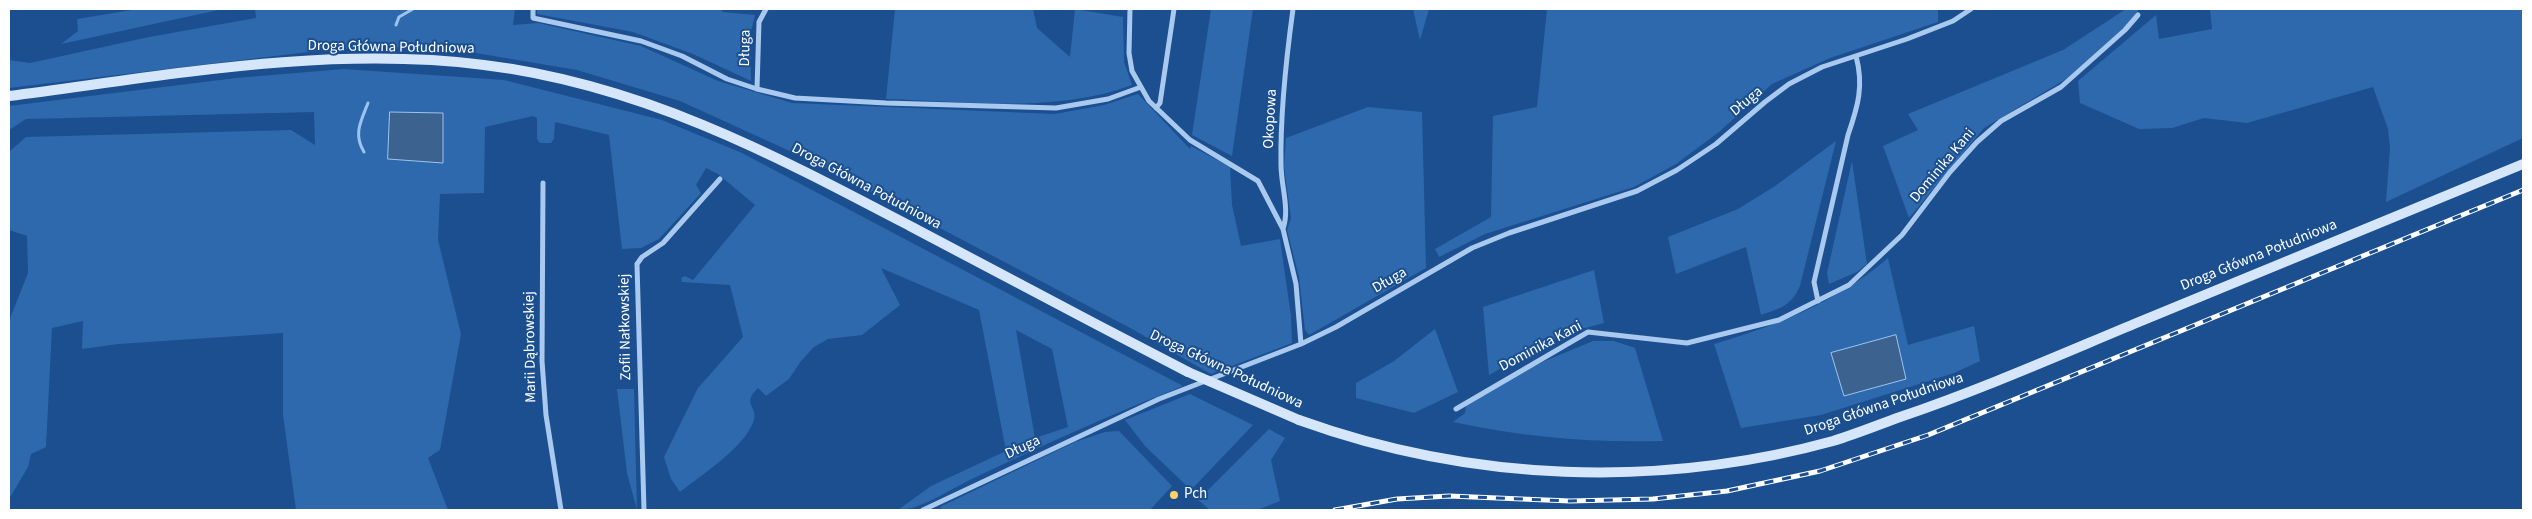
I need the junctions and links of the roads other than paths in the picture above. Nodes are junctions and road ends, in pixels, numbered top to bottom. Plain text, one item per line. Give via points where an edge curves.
1 (533, 9) edge
2 (766, 9) edge
3 (1130, 9) edge
4 (1174, 9) edge
5 (1293, 9) edge
6 (1971, 9) edge
7 (2138, 15) dead end
8 (1856, 56) junction
9 (1141, 87) junction
10 (757, 89) junction
11 (9, 96) edge
12 (1156, 108) junction
13 (2523, 164) edge
14 (720, 179) dead end
15 (543, 182) dead end
16 (1283, 229) junction
17 (1818, 301) junction
18 (1301, 344) junction
19 (1456, 409) dead end
20 (561, 510) edge
21 (644, 510) edge
22 (923, 510) edge

1 - 10 street via 533,18 641,41
2 - 10 street, Długa via 759,22
3 - 9 street, Okopowa via 1129,53 1132,71
4 - 12 street via 1160,103
5 - 16 street, Okopowa via 1286,62 1281,165 1287,218
6 - 8 street, Długa via 1953,21 1907,40
7 - 17 street, Dominika Kani via 2061,87 2001,121 1977,142 1902,235 1849,285
8 - 17 street via 1862,90 1856,100 1814,282
8 - 18 street, Długa via 1822,67 1789,84 1716,144 1637,191 1509,232 1472,248
9 - 10 street via 1108,98 1056,108 795,98
9 - 12 street, Okopowa
11 - 13 main road, Droga Główna Południowa, bridge via 228,68 329,60 479,64 556,77 662,108 750,144 1188,372 1299,420 1416,454 1539,471 1598,473 1661,470 1770,457 1836,440 1940,404
12 - 16 street, Okopowa via 1190,140 1258,181
14 - 21 street, Zofii Nałkowskiej via 663,243 637,264
15 - 20 street, Marii Dąbrowskiej via 542,361 546,415
16 - 18 street, Okopowa via 1296,284
17 - 19 street, Dominika Kani via 1779,320 1687,343 1588,332
18 - 22 street, Długa via 1159,399

